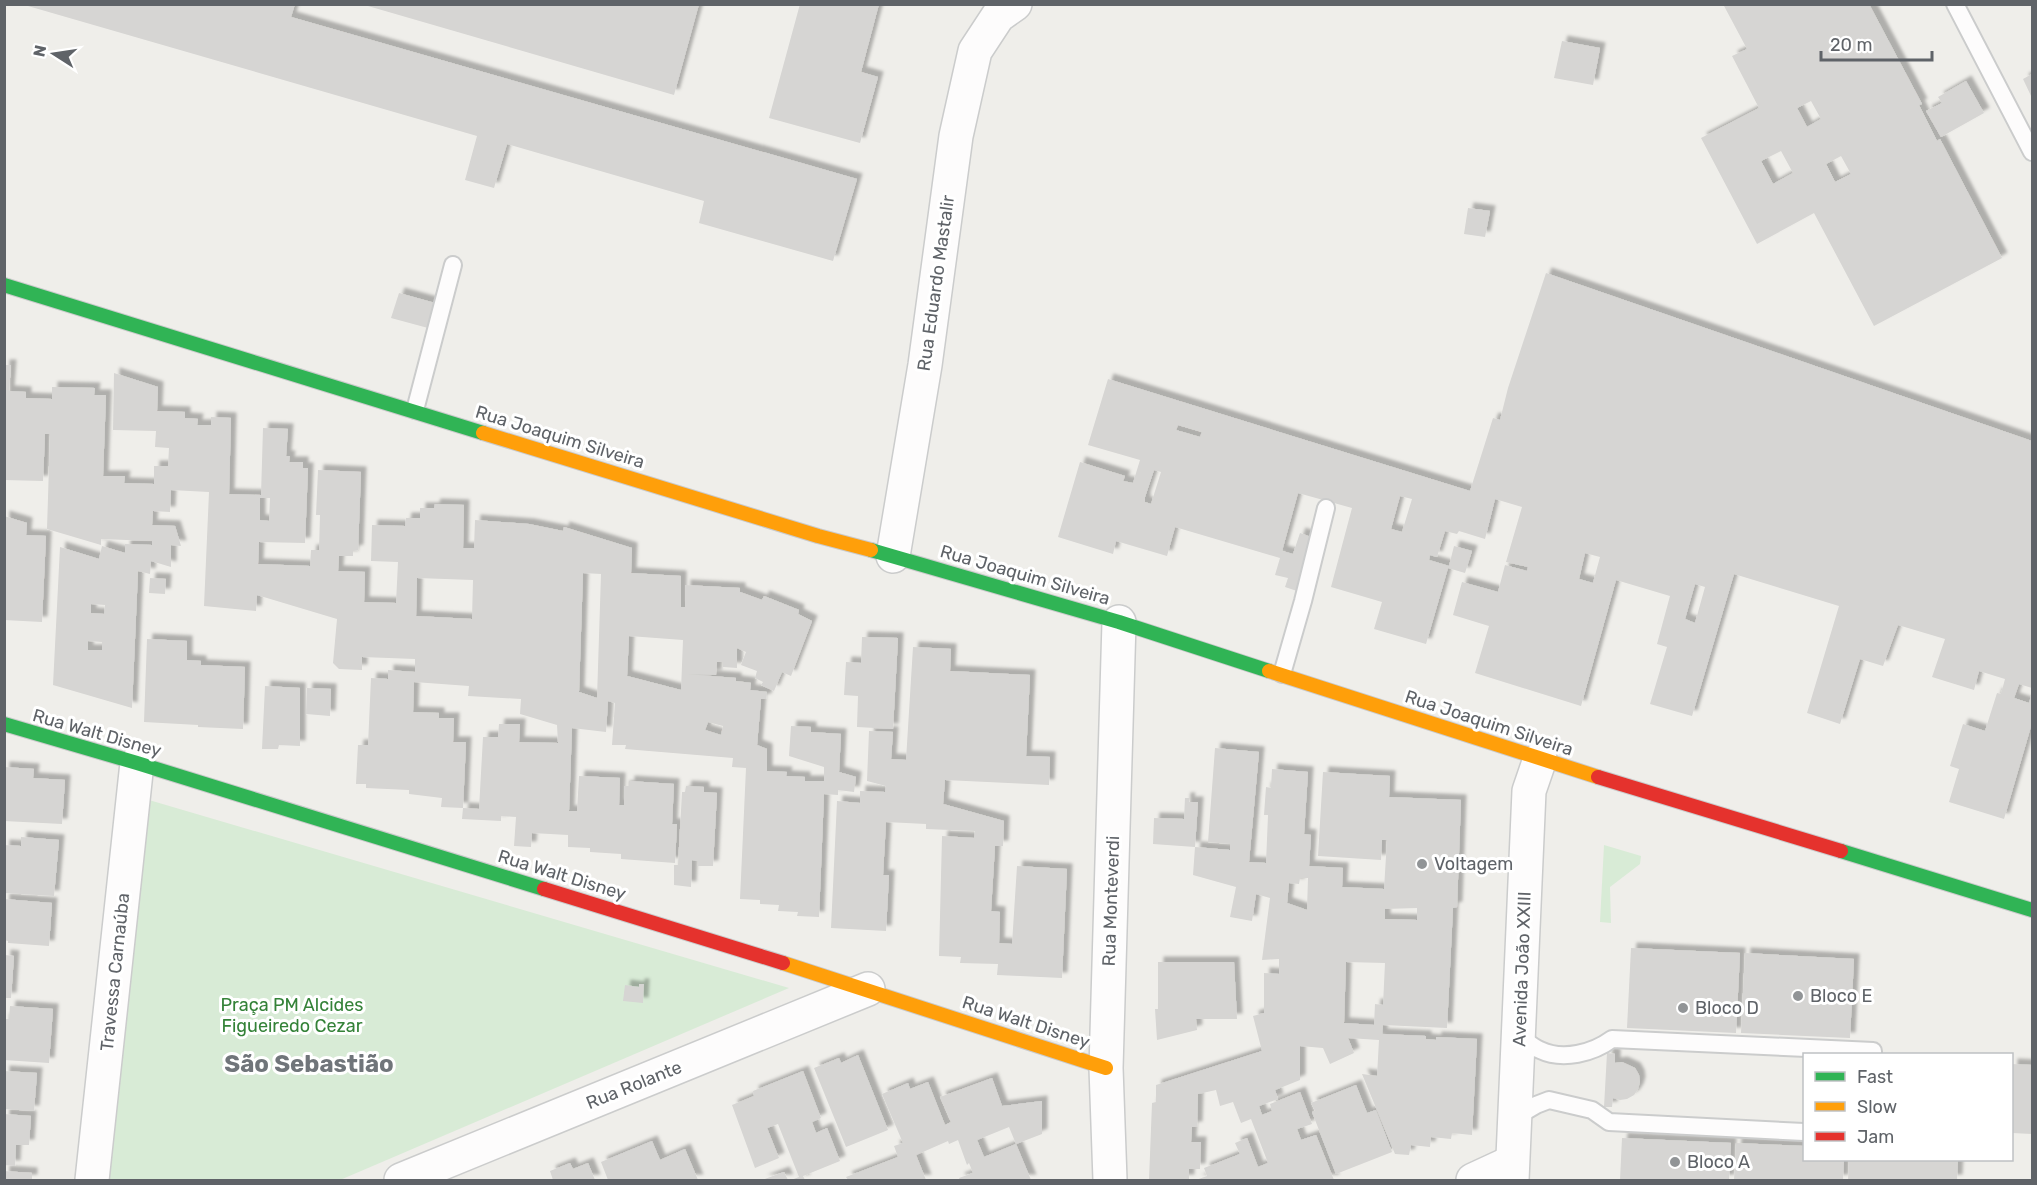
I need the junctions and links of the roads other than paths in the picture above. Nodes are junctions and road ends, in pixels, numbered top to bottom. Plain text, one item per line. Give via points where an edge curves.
1 (1954, 4) edge
2 (1006, 10) edge
3 (2032, 152) edge
4 (453, 265) dead end
5 (4, 285) edge
6 (415, 410) junction
7 (1326, 508) dead end
8 (893, 556) junction
9 (1119, 622) junction
10 (1282, 674) junction
11 (4, 724) edge
12 (1540, 759) junction
13 (137, 763) junction
14 (2032, 910) edge
15 (868, 989) junction
16 (1520, 1037) junction
17 (1873, 1053) edge
18 (1554, 1054) junction
19 (1106, 1068) junction
20 (1517, 1076) junction
21 (1549, 1100) junction
22 (1515, 1122) junction
23 (1803, 1132) edge
24 (1512, 1171) edge
25 (92, 1180) edge
26 (400, 1180) edge
27 (1110, 1180) edge
28 (1473, 1180) edge

1 - 3 lane
2 - 8 street, Rua Eduardo Mastalir via 975,51 956,136 925,365
4 - 6 lane
5 - 6 street, Rua Joaquim Silveira
6 - 8 street, Rua Joaquim Silveira
7 - 10 lane
8 - 9 street, Rua Joaquim Silveira
9 - 10 street, Rua Joaquim Silveira
9 - 19 street, Rua Monteverdi
10 - 12 street, Rua Joaquim Silveira
11 - 13 street, Rua Walt Disney
12 - 14 street, Rua Joaquim Silveira
12 - 16 street, Avenida João XXIII via 1529,791
13 - 15 street, Rua Walt Disney
13 - 25 street, Travessa Carnaúba
15 - 19 street, Rua Walt Disney
15 - 26 street, Rua Rolante
16 - 18 lane via 1539,1050
16 - 20 street, Avenida João XXIII
17 - 18 lane via 1612,1039 1592,1051
18 - 20 lane via 1530,1064
19 - 27 street, Rua Monteverdi
20 - 21 lane via 1532,1093
20 - 22 street, Avenida João XXIII
21 - 22 lane via 1524,1112
21 - 23 lane via 1592,1110 1609,1122
22 - 24 street, Avenida João XXIII
24 - 28 street

